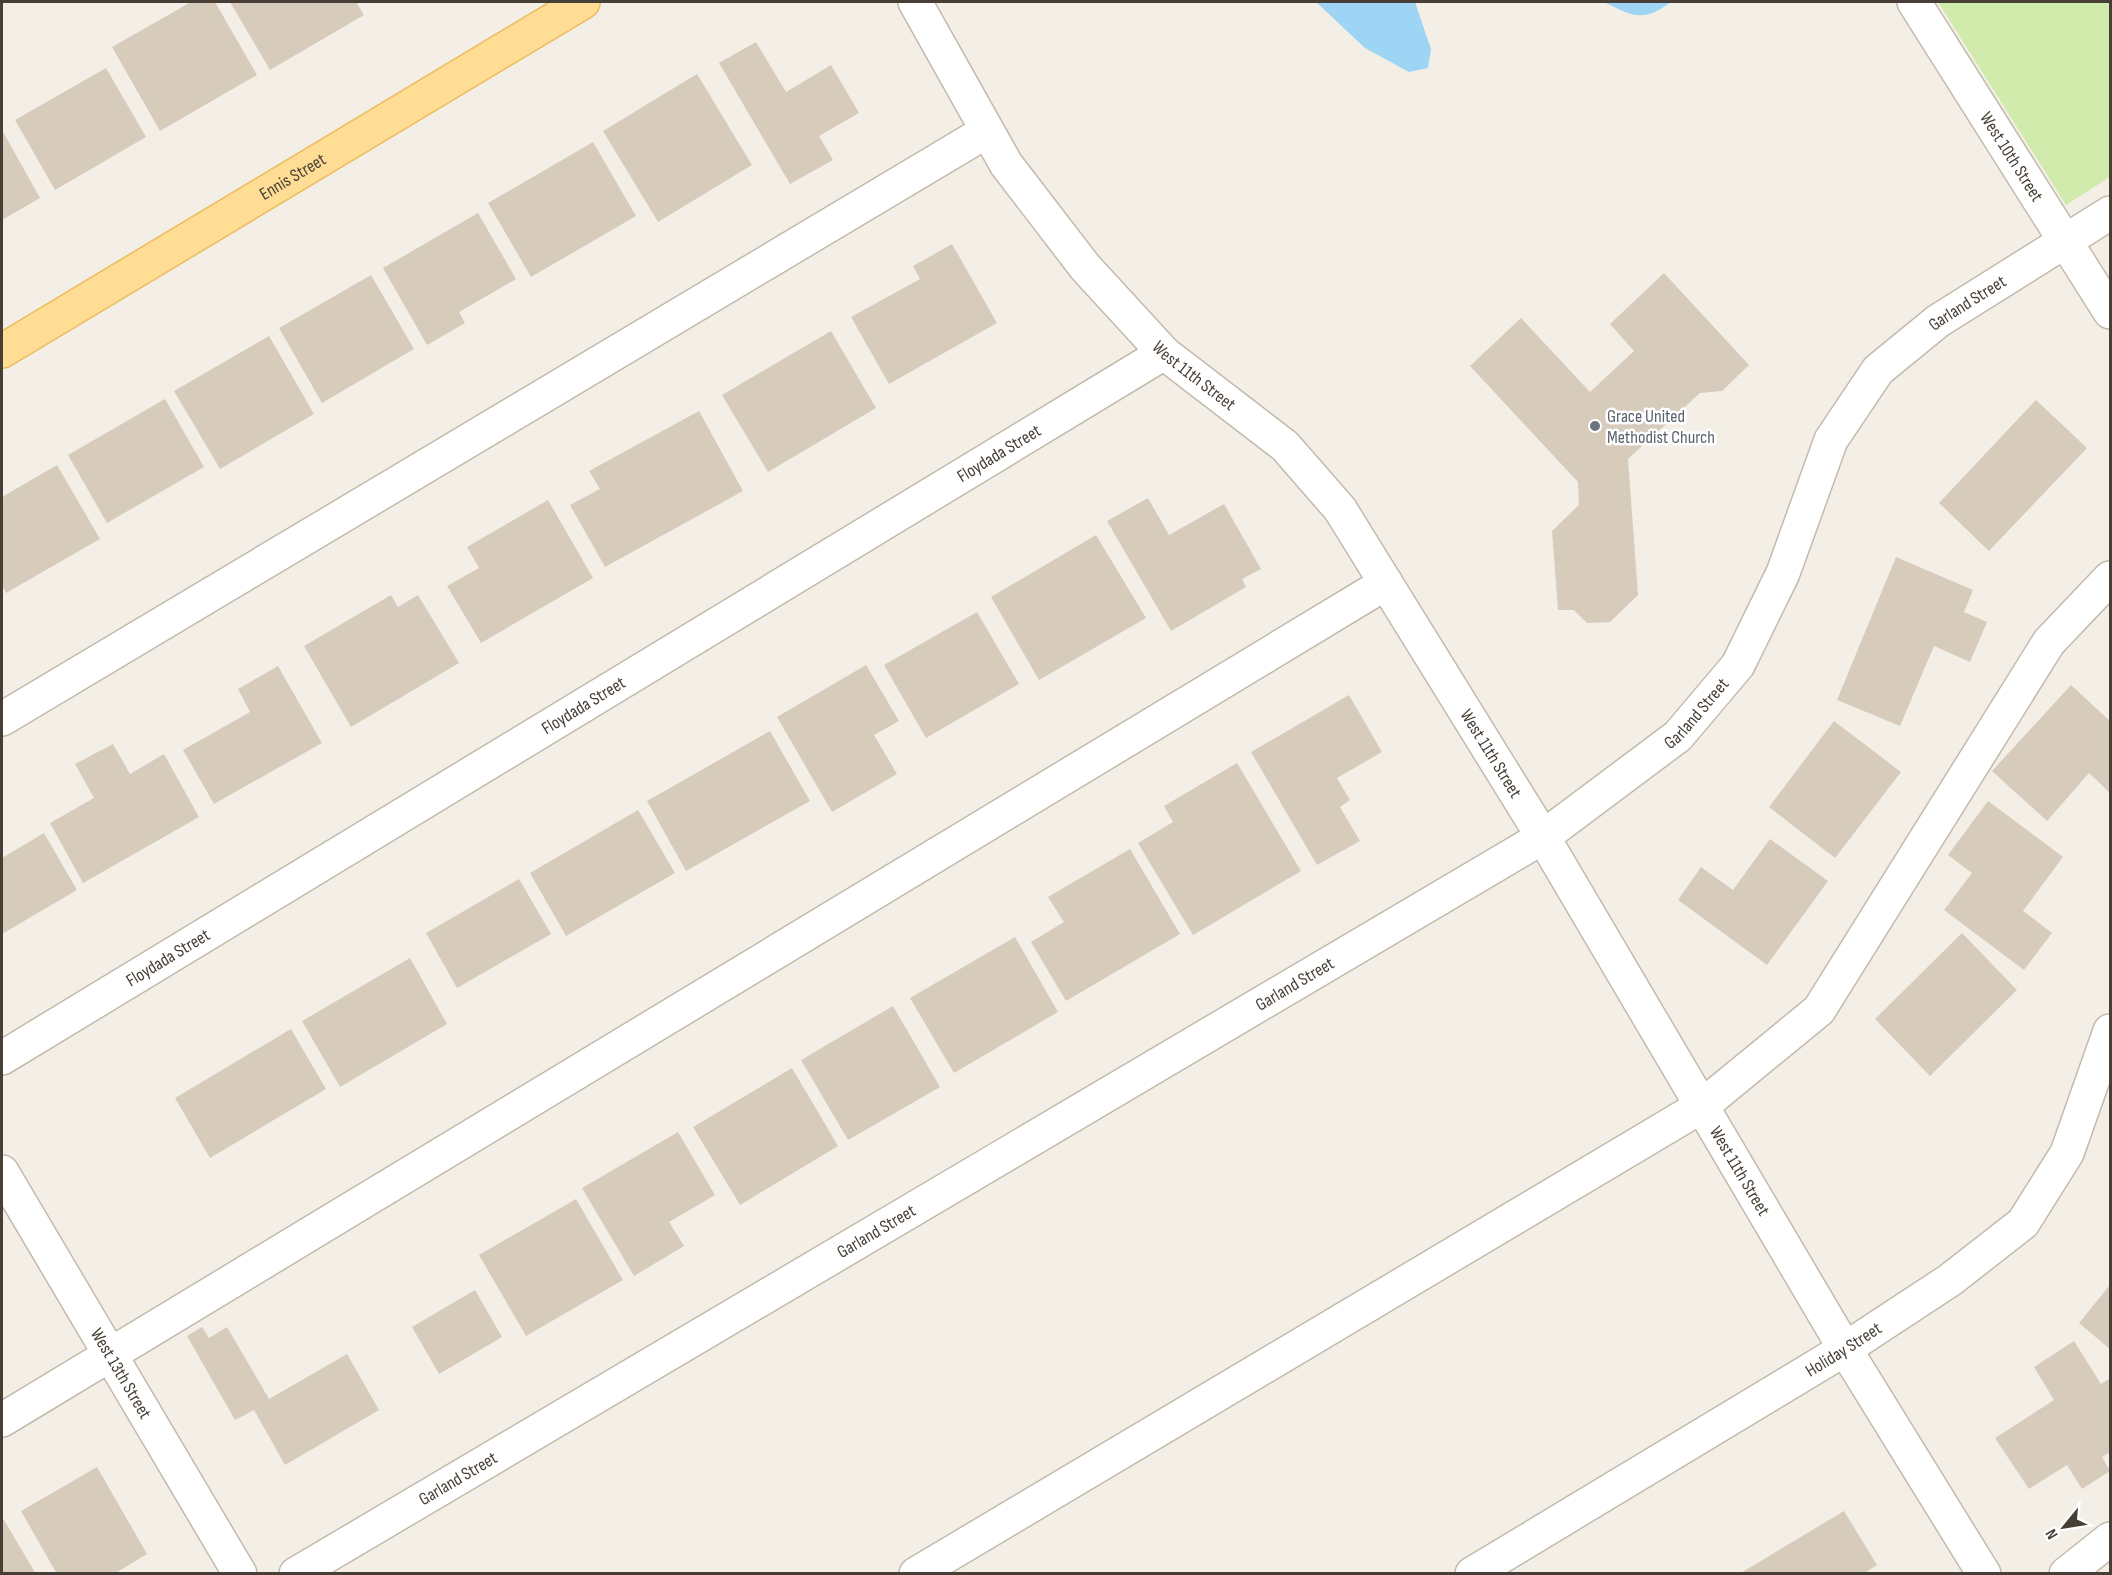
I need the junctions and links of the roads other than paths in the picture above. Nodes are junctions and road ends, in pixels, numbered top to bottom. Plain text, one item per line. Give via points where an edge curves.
1 (583, 2) edge
2 (915, 2) edge
3 (1914, 2) edge
4 (987, 131) junction
5 (2110, 213) edge
6 (2066, 240) junction
7 (2110, 312) edge
8 (2, 351) edge
9 (1164, 353) junction
10 (2110, 578) edge
11 (1386, 583) junction
12 (2, 719) edge
13 (1543, 837) junction
14 (2110, 1031) edge
15 (2, 1058) edge
16 (1702, 1106) junction
17 (2, 1172) edge
18 (1845, 1349) junction
19 (110, 1355) junction
20 (2, 1420) edge
21 (2110, 1539) edge
22 (240, 1574) edge
23 (296, 1574) edge
24 (916, 1574) edge
25 (1472, 1574) edge
26 (1984, 1574) edge
27 (2066, 1574) edge

1 - 8 main road, Ennis Street
2 - 4 street, West 11th Street
3 - 6 street, West 10th Street
4 - 9 street, West 11th Street via 1006,164 1085,267
4 - 12 street
5 - 6 street, Garland Street
6 - 7 street, West 10th Street
6 - 13 street, Garland Street via 1938,321 1878,370 1831,440 1784,573 1738,664 1678,736
9 - 11 street, West 11th Street via 1285,446 1340,509
9 - 15 street, Floydada Street
10 - 16 street via 2049,642 1820,1010
11 - 13 street, West 11th Street
11 - 19 street
13 - 16 street, West 11th Street
13 - 23 street, Garland Street
14 - 18 street, Holiday Street via 2067,1153 2023,1223 1950,1280
16 - 18 street, West 11th Street
16 - 24 street
17 - 19 street, West 13th Street
18 - 25 street, Holiday Street
18 - 26 street, West 11th Street
19 - 20 street
19 - 22 street, West 13th Street
21 - 27 street

